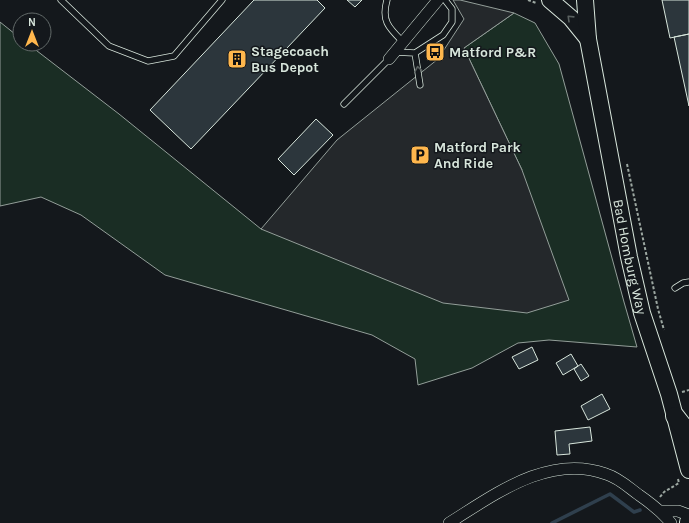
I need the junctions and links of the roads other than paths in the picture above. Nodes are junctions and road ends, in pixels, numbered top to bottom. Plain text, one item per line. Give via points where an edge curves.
1 (61, 0) edge
2 (222, 0) edge
3 (387, 0) edge
4 (438, 0) edge
5 (445, 0) edge
6 (550, 0) edge
7 (585, 0) edge
8 (588, 39) junction
9 (403, 42) junction
10 (415, 53) junction
11 (392, 55) junction
12 (420, 85) dead end
13 (344, 104) dead end
14 (689, 282) edge
15 (675, 288) dead end
16 (676, 416) junction
17 (689, 434) edge
18 (683, 473) edge
19 (657, 508) junction
20 (689, 515) edge
21 (449, 523) edge
22 (672, 523) edge

1 - 2 lane via 109,46 148,61 174,56
3 - 9 lane via 384,10 386,22
4 - 9 street
5 - 10 lane via 452,9 452,22 443,35
8 -> 6 main road, Bad Homburg Way via 571,18
7 - 8 main road, Bad Homburg Way
8 - 16 main road, Bad Homburg Way via 604,132 642,313 679,395
9 - 11 street
10 - 11 lane
12 -> 10 lane
11 - 13 lane
14 - 15 lane
16 - 17 main road
16 - 18 main road, Bad Homburg Way
19 - 20 street
19 - 21 street via 623,482 607,474 591,469 570,468 523,480
19 - 22 street

